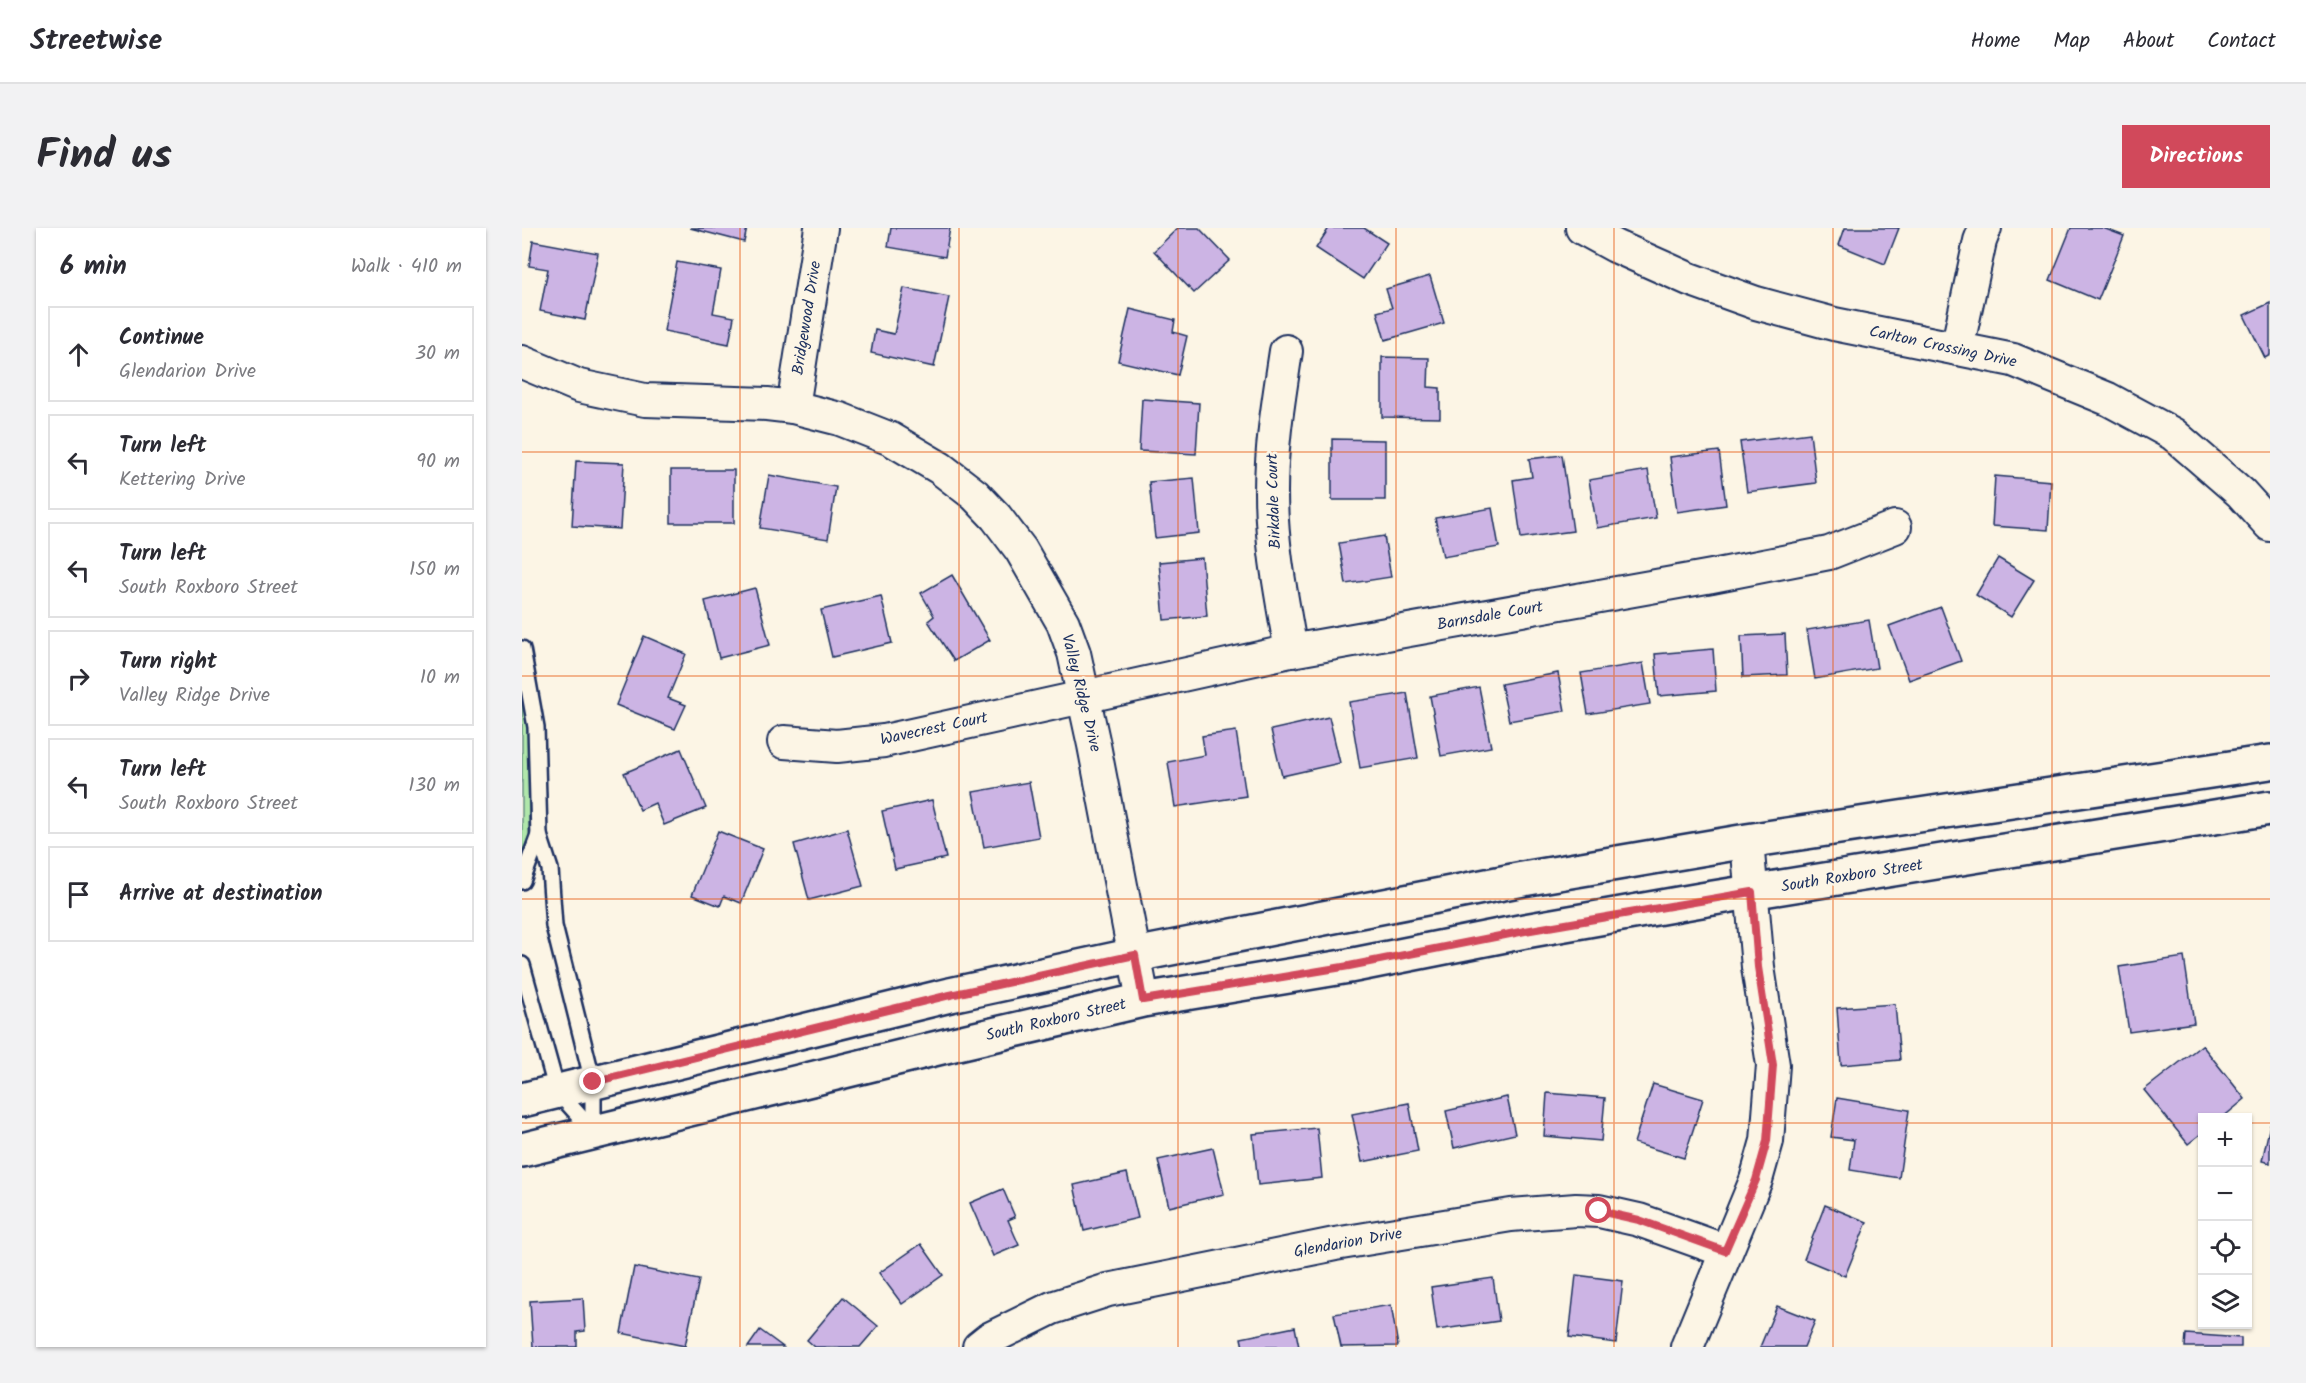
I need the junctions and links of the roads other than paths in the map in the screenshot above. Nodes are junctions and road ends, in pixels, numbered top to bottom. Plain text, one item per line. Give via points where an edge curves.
1 (820, 228) edge
2 (1582, 228) edge
3 (1985, 228) edge
4 (1957, 349) junction
5 (1286, 351) dead end
6 (522, 362) edge
7 (793, 407) junction
8 (2266, 514) edge
9 (1895, 527) dead end
10 (522, 649) edge
11 (1291, 651) junction
12 (1083, 697) junction
13 (784, 742) dead end
14 (2270, 762) edge
15 (2270, 808) edge
16 (539, 835) junction
17 (1747, 841) junction
18 (522, 881) edge
19 (1752, 892) junction
20 (1135, 955) junction
21 (522, 965) edge
22 (1143, 1000) junction
23 (593, 1082) junction
24 (557, 1091) junction
25 (522, 1100) edge
26 (593, 1131) junction
27 (522, 1150) edge
28 (1725, 1251) junction
29 (979, 1347) edge
30 (1687, 1347) edge

1 - 7 street, Bridgewood Drive
2 - 4 street, Carlton Crossing Drive via 1689,279 1756,303 1834,324
3 - 4 street
4 - 8 street, Carlton Crossing Drive via 2013,360 2108,399 2173,434
5 - 11 street, Birkdale Court via 1273,435 1271,495 1275,554
6 - 7 street, Valley Ridge Drive via 579,386 645,400
7 - 12 street, Valley Ridge Drive via 840,419 891,439 940,468 975,495 1021,550 1063,623
9 - 11 street, Barnsdale Court via 1829,553
10 - 16 lane via 536,727
11 - 12 street, Barnsdale Court
12 - 13 street, Wavecrest Court via 884,741 837,746
12 - 20 street, Valley Ridge Drive
14 - 17 street
15 - 19 street, South Roxboro Street
16 - 18 lane
16 - 23 lane via 549,869 554,926
17 - 19 street
17 - 20 street via 1523,879
19 - 22 street, South Roxboro Street
19 - 28 street via 1758,967 1773,1065 1767,1141 1756,1180
20 - 22 street, Valley Ridge Drive
20 - 23 street via 950,995
21 - 24 lane
22 - 26 street, South Roxboro Street
23 - 24 street
23 - 26 lane
24 - 25 street
24 - 26 lane
26 - 27 street, South Roxboro Street
28 - 29 street, Glendarion Drive via 1639,1220 1599,1211 1511,1215 1335,1244 1108,1290 1052,1308
28 - 30 street

